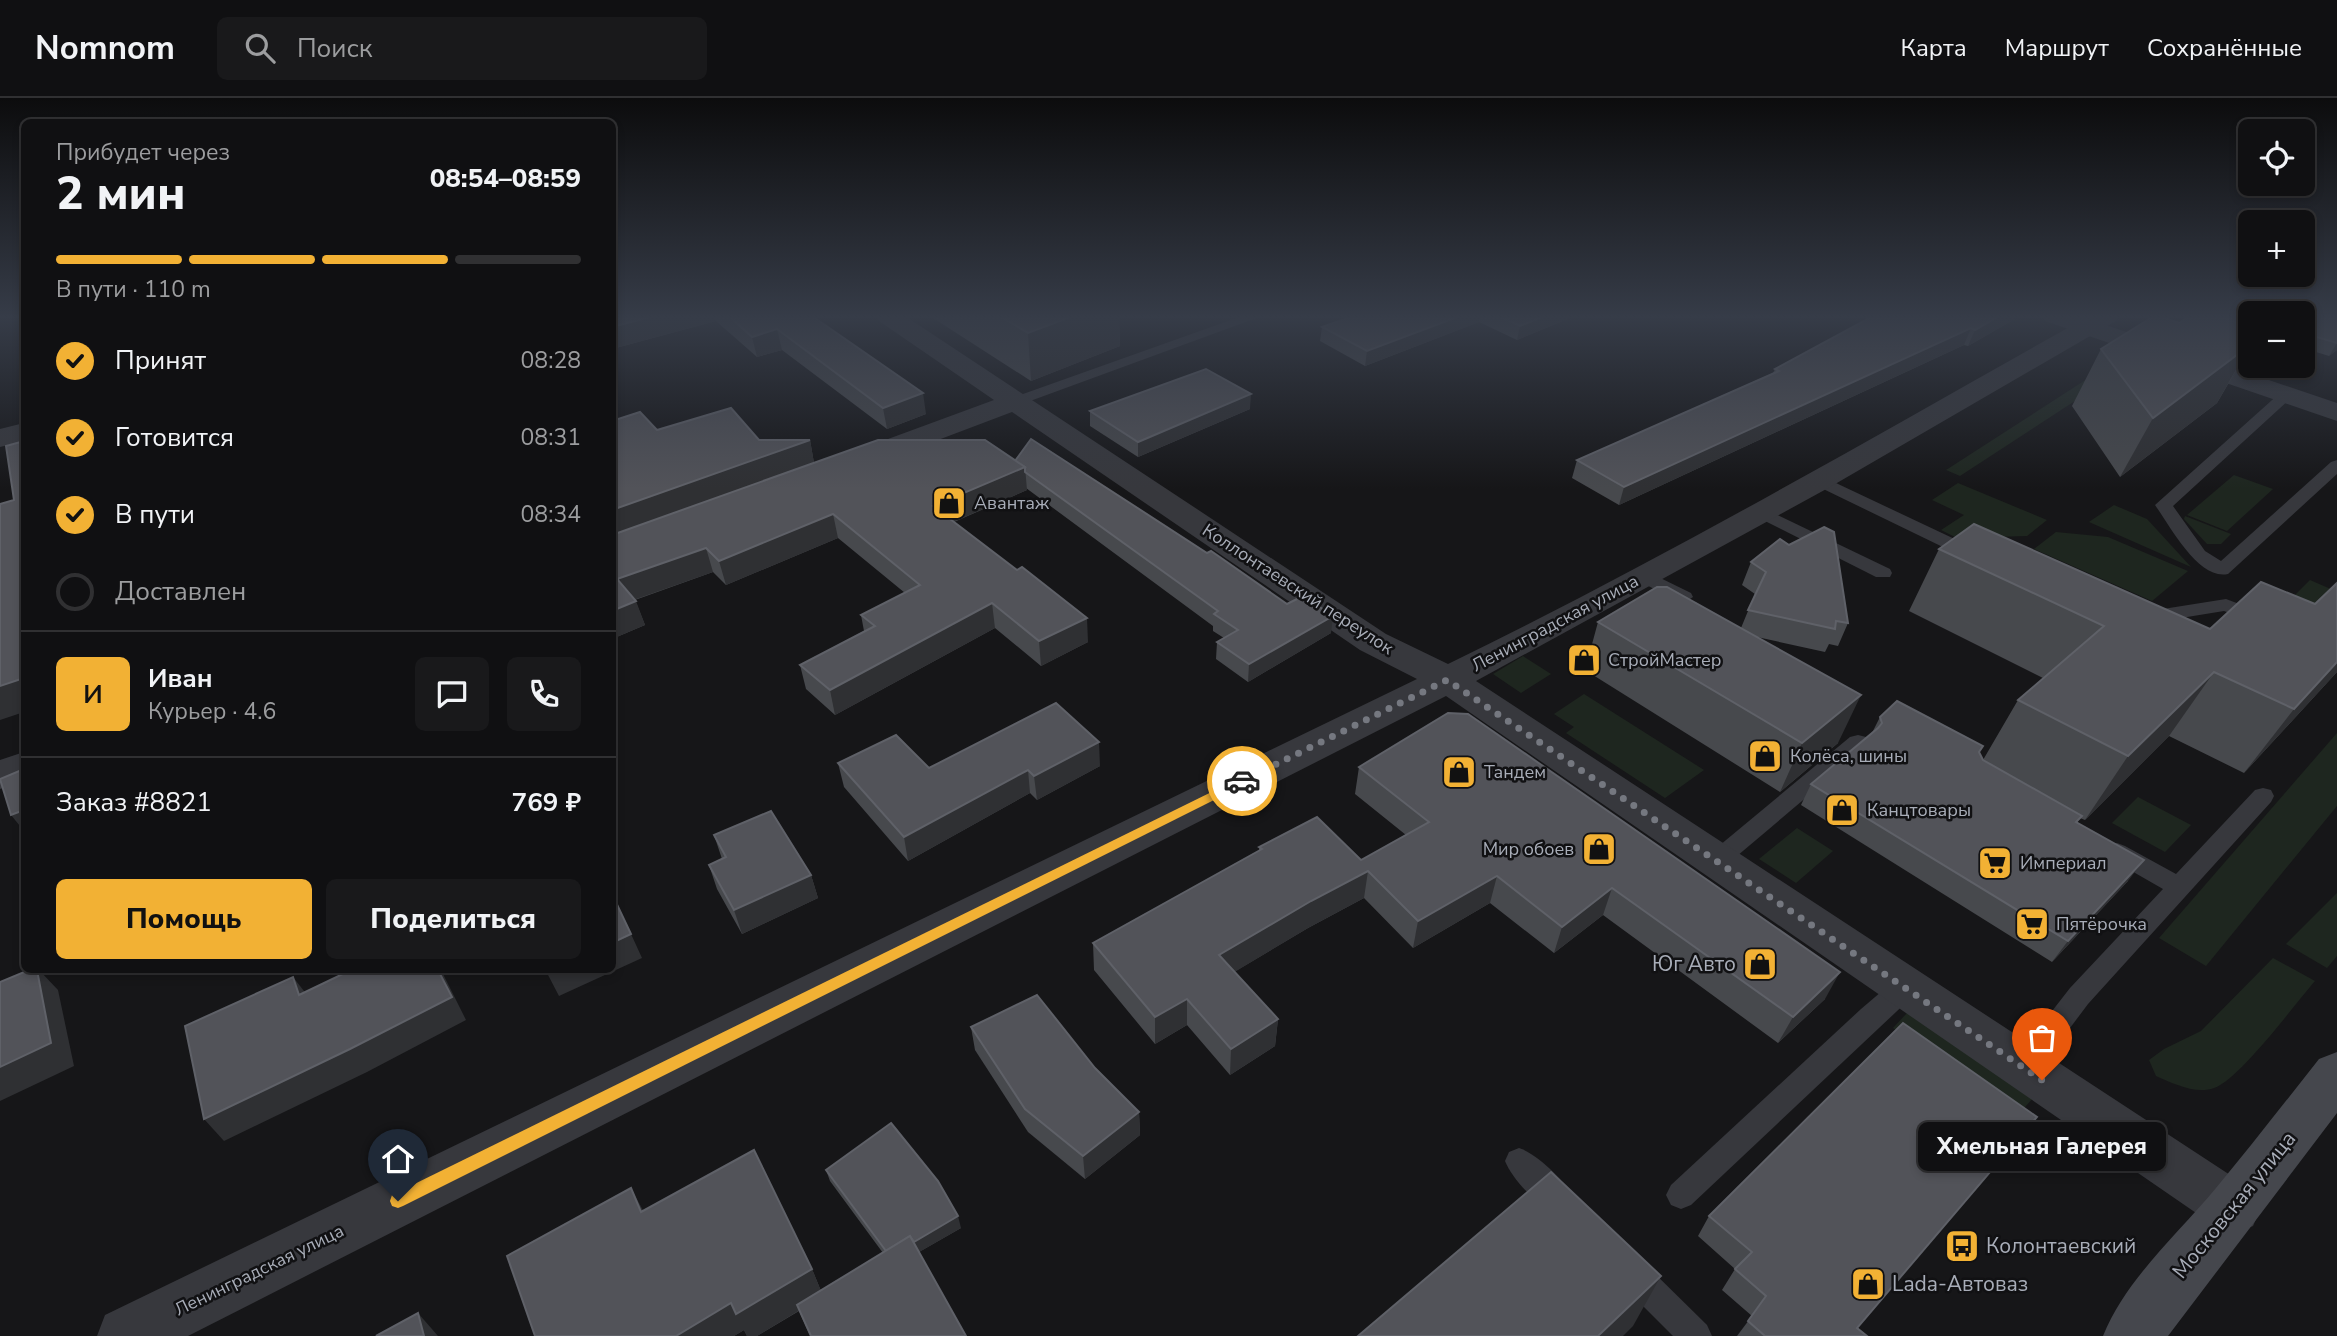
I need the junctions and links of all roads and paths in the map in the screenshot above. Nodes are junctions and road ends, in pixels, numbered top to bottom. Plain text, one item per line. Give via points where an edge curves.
1 (976, 374) edge
2 (1093, 374) edge
3 (2007, 374) edge
4 (2231, 374) edge
5 (2286, 395) junction
6 (1017, 401) junction
7 (2337, 412) edge
8 (21, 433) edge
9 (0, 439) edge
10 (2337, 466) edge
11 (834, 469) edge
12 (1819, 480) junction
13 (1761, 512) junction
14 (2222, 570) junction
15 (1883, 573) dead end
16 (1985, 576) edge
17 (1631, 591) junction
18 (1684, 597) edge
19 (2226, 604) junction
20 (2129, 620) edge
21 (2280, 627) edge
22 (1447, 680) junction
23 (1858, 742) edge
24 (21, 767) edge
25 (0, 775) edge
26 (2263, 796) dead end
27 (2097, 841) edge
28 (1716, 860) junction
29 (2179, 887) junction
30 (1904, 988) junction
31 (2024, 1068) junction
32 (2332, 1090) edge
33 (1519, 1161) dead end
34 (1681, 1195) dead end
35 (2234, 1208) junction
36 (1578, 1219) edge
37 (1617, 1258) edge
38 (126, 1336) edge
39 (1696, 1336) edge
40 (2132, 1336) edge

1 - 6 street, Коллонтаевский переулок
2 - 6 lane
3 - 12 street, Ленинградская улица
4 - 5 street
5 - 7 street
5 - 14 lane via 2164,505 2199,555
6 - 11 street
6 - 22 street, Коллонтаевский переулок via 1373,642
8 - 9 street
10 - 14 lane
12 - 13 street, Ленинградская улица
12 - 16 lane via 1955,546 1973,571
13 - 15 lane
13 - 17 street, Ленинградская улица
14 - 19 lane
17 - 18 lane
17 - 22 street, Ленинградская улица
19 - 20 lane
19 - 21 lane
22 - 28 street, Коллонтаевский переулок
22 - 38 street, Ленинградская улица
23 - 28 lane
24 - 25 street
26 - 29 lane
27 - 29 lane
28 - 30 street, Коллонтаевский переулок
29 - 31 lane via 2079,996
30 - 31 street, Коллонтаевский переулок
30 - 34 lane
31 - 35 street, Коллонтаевский переулок
32 - 35 main road, Московская улица
33 - 36 lane
35 - 40 main road, Московская улица
37 - 39 lane

